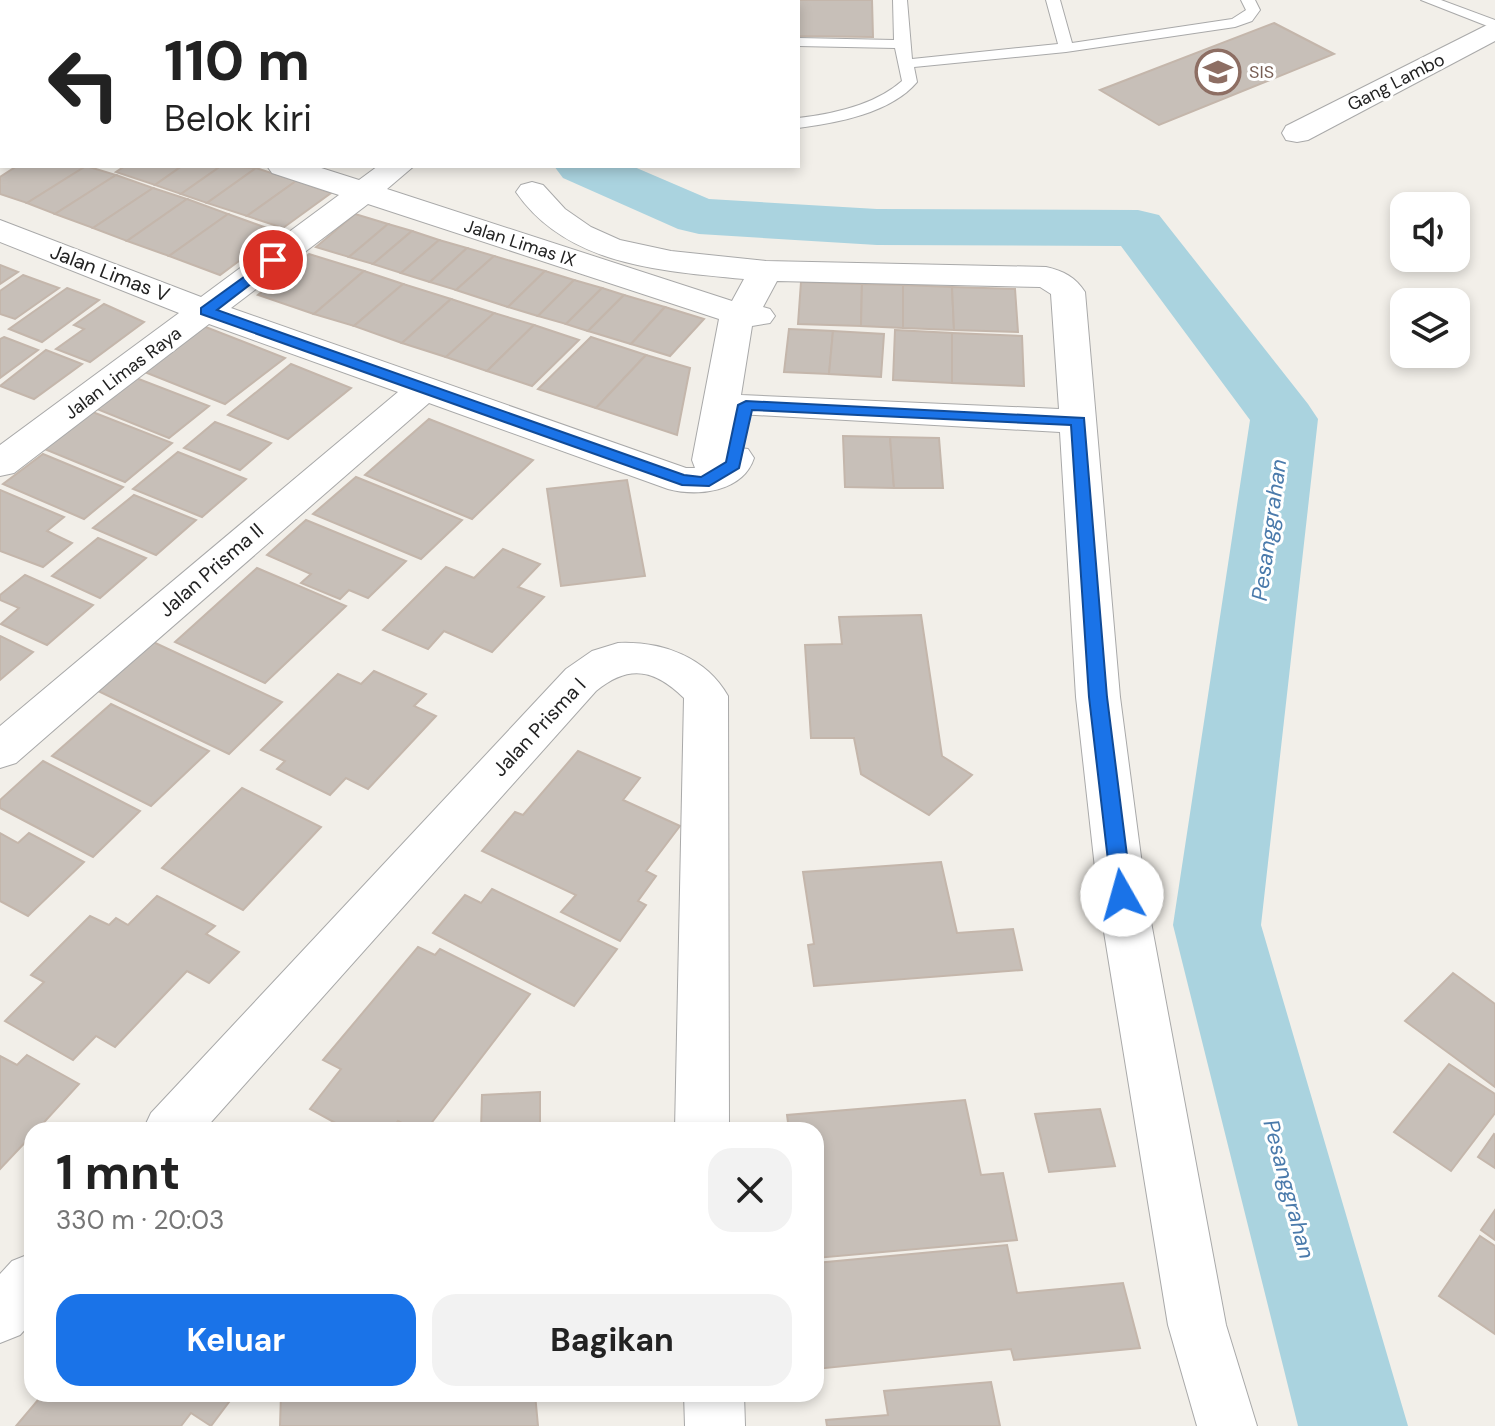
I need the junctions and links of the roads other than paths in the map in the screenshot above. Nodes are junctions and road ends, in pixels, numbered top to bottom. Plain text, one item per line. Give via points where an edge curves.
1 (900, 0) edge
2 (1053, 0) edge
3 (1248, 0) edge
4 (1428, 0) edge
5 (1495, 28) edge
6 (800, 42) edge
7 (901, 44) junction
8 (1066, 48) junction
9 (905, 64) junction
10 (800, 123) edge
11 (1297, 133) dead end
12 (289, 168) edge
13 (395, 168) edge
14 (363, 192) junction
15 (532, 192) dead end
16 (0, 230) edge
17 (766, 271) junction
18 (206, 311) junction
19 (747, 312) junction
20 (423, 389) junction
21 (746, 405) junction
22 (0, 421) edge
23 (1078, 421) junction
24 (39, 435) junction
25 (0, 464) edge
26 (717, 475) junction
27 (0, 751) edge
28 (177, 1122) edge
29 (702, 1122) edge
30 (24, 1289) edge
31 (0, 1315) edge
32 (714, 1402) edge
33 (715, 1426) edge
34 (1227, 1426) edge

1 - 7 lane
2 - 8 lane
3 - 8 lane via 1253,10 1235,23
4 - 5 lane
5 - 11 street, Gang Lambo
6 - 7 lane
7 - 9 lane
8 - 9 lane
9 - 10 lane via 910,82 906,88 826,121
12 - 14 street, Jalan Limas IX
13 - 14 street, Jalan Limas Raya
14 - 18 street, Jalan Limas Raya
14 - 19 street, Jalan Limas IX
15 - 17 street via 583,239 653,258
16 - 18 street, Jalan Limas V
17 - 19 street
17 - 23 street via 1046,277 1061,284 1068,292
18 - 20 street, Jalan Limas V
18 - 24 street, Jalan Limas Raya
19 - 21 street
19 - 26 street via 711,460
20 - 26 street, Jalan Limas V via 682,480 703,482
20 - 27 street, Jalan Prisma II
21 - 23 street
21 - 26 street via 733,464
22 - 24 street
23 - 34 street via 1098,697 1122,895 1197,1325
24 - 25 street, Jalan Limas Raya
28 - 29 street, Jalan Prisma I via 581,680 600,664 619,658 685,673 706,696
30 - 31 street
32 - 33 street

